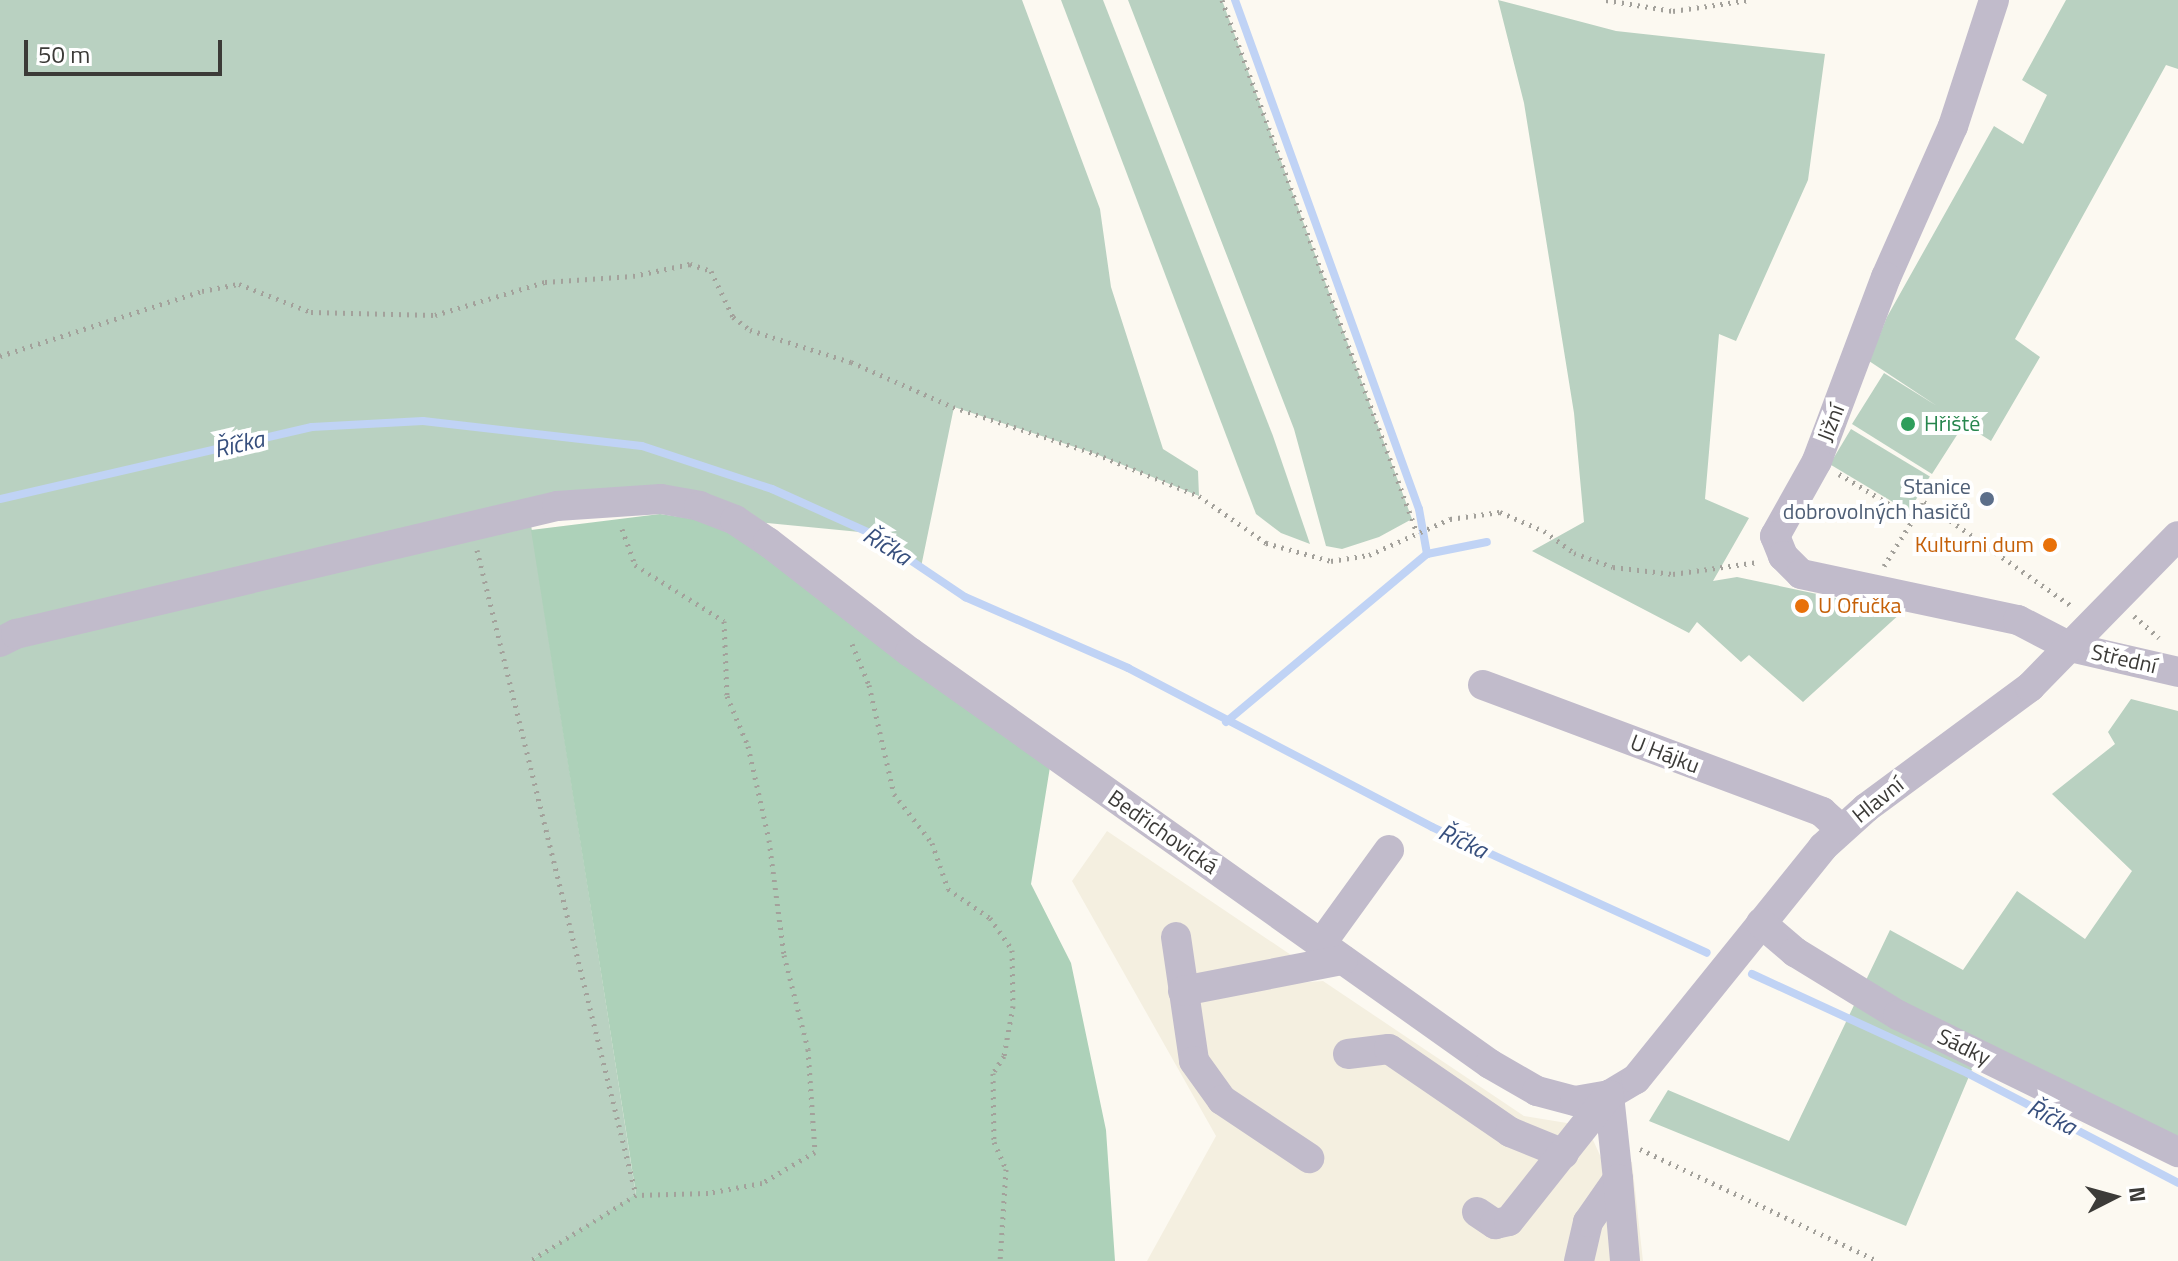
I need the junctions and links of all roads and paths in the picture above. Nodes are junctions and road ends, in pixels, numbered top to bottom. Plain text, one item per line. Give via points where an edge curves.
1 (1222, 0) edge
2 (1606, 0) edge
3 (1749, 0) edge
4 (1994, 0) edge
5 (0, 356) edge
6 (1817, 461) junction
7 (612, 500) junction
8 (1914, 519) junction
9 (471, 526) junction
10 (1418, 533) junction
11 (2178, 536) edge
12 (1783, 556) junction
13 (1870, 588) junction
14 (2090, 609) junction
15 (851, 634) dead end
16 (0, 642) edge
17 (2070, 647) junction
18 (2172, 658) edge
19 (1483, 685) dead end
20 (1841, 829) junction
21 (1389, 850) dead end
22 (1761, 923) junction
23 (1176, 937) dead end
24 (1332, 952) junction
25 (1183, 991) junction
26 (1348, 1054) dead end
27 (1609, 1095) junction
28 (1614, 1137) junction
29 (2178, 1152) edge
30 (1564, 1154) junction
31 (1309, 1158) dead end
32 (1618, 1179) junction
33 (636, 1195) junction
34 (1477, 1212) dead end
35 (530, 1261) edge
36 (1000, 1261) edge
37 (1579, 1261) edge
38 (1625, 1261) edge
39 (1878, 1261) edge

1 - 10 path
2 - 3 path via 1673,11
4 - 6 street, Jižní via 1953,126 1886,277
5 - 10 path via 239,284 311,312 435,315 545,282 633,276 690,264 711,271 733,317 750,330 851,362 953,407 1199,496 1266,543 1331,561 1369,555
6 - 8 path
6 - 12 street, Jižní via 1775,536
7 - 9 street via 557,506
7 - 24 street, Bedřichovická via 661,499 735,520 910,652
7 - 33 path via 635,565 724,621 727,696 748,746 769,840 784,955 808,1049 815,1152 762,1183 708,1193
8 - 13 path
8 - 14 path via 1924,502 2076,609
9 - 16 street
9 - 33 path
10 - 12 path via 1450,519 1500,512 1544,531 1574,553 1613,567 1673,574
11 - 14 street, Hlavní
12 - 13 street via 1801,574
13 - 17 street via 2018,620
14 - 17 street, Hlavní
14 - 18 path via 2118,630 2133,615
15 - 36 path via 869,685 894,794 932,843 948,889 990,918 1012,950 1013,1006 1004,1056 993,1073 994,1142 1006,1169
17 - 18 street, Střední
17 - 20 street, Hlavní via 2030,687
19 - 20 street, U Hájku via 1822,812
20 - 22 street, Hlavní
21 - 24 street
22 - 27 street, Hlavní via 1649,1066
22 - 29 street, Sádky via 1795,952 1898,1015
23 - 25 street
24 - 25 street
24 - 27 street, Bedřichovická via 1526,1086 1564,1100
25 - 31 street via 1191,1054 1219,1096
26 - 30 street via 1389,1049 1518,1137
27 - 28 street
27 - 30 street
28 - 32 street
28 - 39 path
30 - 34 street via 1509,1221 1495,1224
32 - 37 street via 1588,1222
32 - 38 street
33 - 35 path

